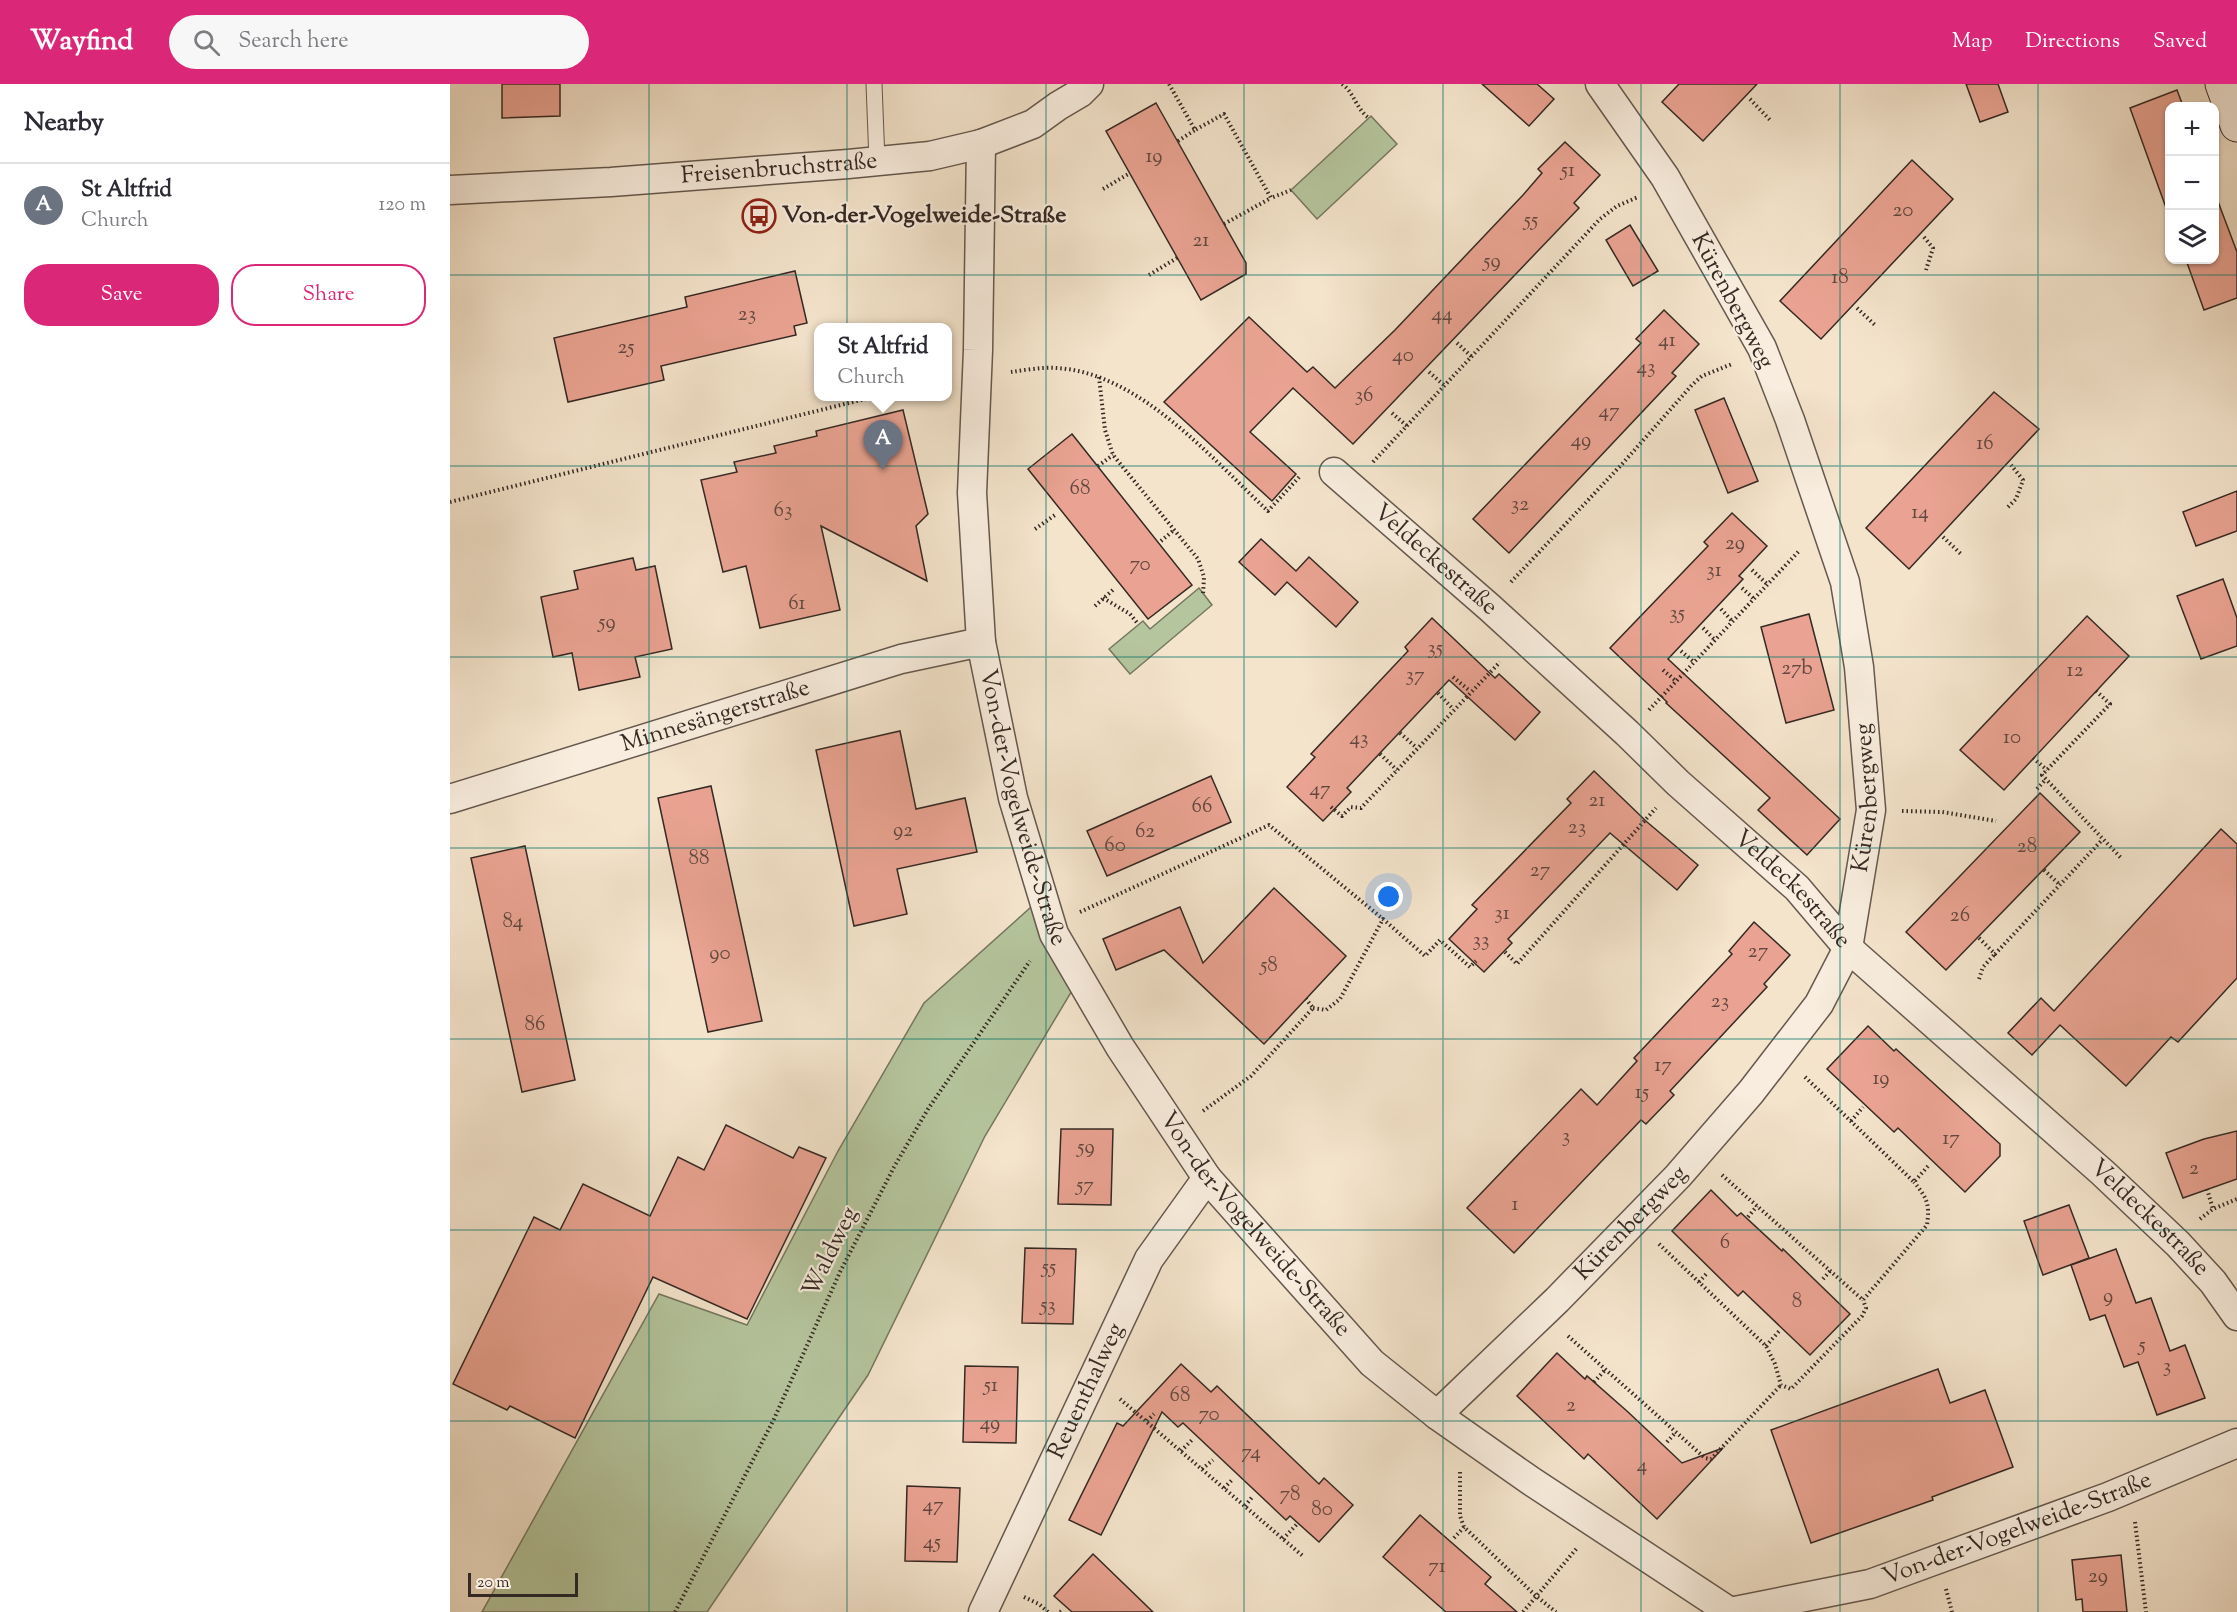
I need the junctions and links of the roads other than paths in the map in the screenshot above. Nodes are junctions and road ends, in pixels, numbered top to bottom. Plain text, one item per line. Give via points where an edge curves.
1 (874, 84) edge
2 (1089, 84) edge
3 (1600, 84) edge
4 (2222, 84) edge
5 (2237, 125) edge
6 (981, 144) junction
7 (877, 161) junction
8 (450, 190) edge
9 (1342, 480) road end
10 (981, 642) junction
11 (450, 799) edge
12 (1848, 948) junction
13 (1207, 1178) junction
14 (2237, 1316) edge
15 (1437, 1415) junction
16 (2237, 1443) edge
17 (983, 1612) edge
18 (1730, 1612) edge

1 - 7 lane
2 - 6 street, Freisenbruchstraße via 1033,124
3 - 12 street, Kürenbergweg via 1668,184 1762,348 1845,582 1859,667 1871,810
4 - 5 main road
6 - 7 street, Freisenbruchstraße via 930,156
6 - 10 street, Von-der-Vogelweide-Straße via 972,493
7 - 8 street, Freisenbruchstraße
9 - 12 street, Veldeckestraße via 1524,638 1797,888
10 - 11 street, Minnesängerstraße via 901,659
10 - 13 street, Von-der-Vogelweide-Straße via 1013,798 1050,926 1120,1047
12 - 14 street, Veldeckestraße via 2030,1107 2178,1244
12 - 15 street, Kürenbergweg via 1819,1004 1698,1153 1543,1314
13 - 15 street, Von-der-Vogelweide-Straße via 1372,1363
13 - 17 street, Reuenthalweg via 1149,1260
15 - 18 street, Von-der-Vogelweide-Straße
16 - 18 street, Von-der-Vogelweide-Straße via 2125,1490 1870,1584

